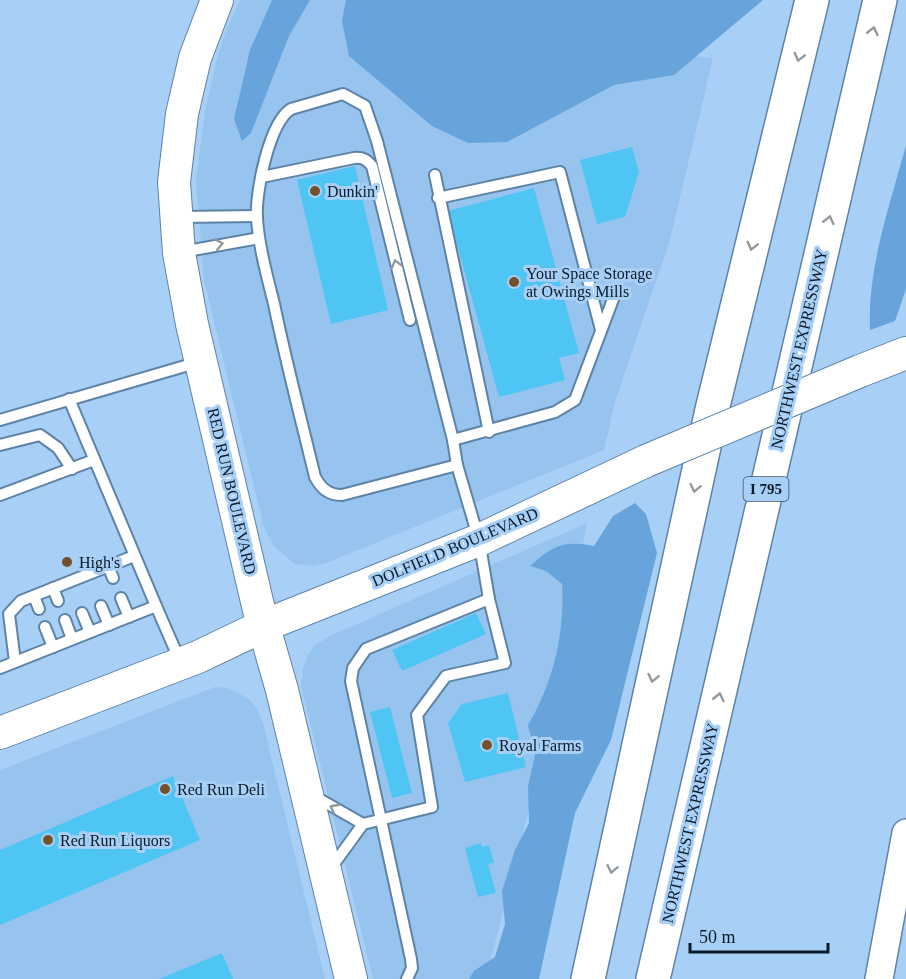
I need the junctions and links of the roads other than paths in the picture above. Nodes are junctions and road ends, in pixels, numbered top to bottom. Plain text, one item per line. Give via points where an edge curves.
1 (217, 0) edge
2 (812, 0) edge
3 (880, 0) edge
4 (435, 175) dead end
5 (262, 177) junction
6 (438, 198) junction
7 (257, 216) junction
8 (175, 217) junction
9 (259, 238) junction
10 (178, 253) junction
11 (615, 294) dead end
12 (410, 320) dead end
13 (601, 331) junction
14 (906, 352) edge
15 (202, 361) junction
16 (69, 399) junction
17 (0, 420) edge
18 (489, 432) junction
19 (453, 440) junction
20 (0, 445) edge
21 (94, 460) junction
22 (456, 465) junction
23 (72, 469) junction
24 (0, 495) edge
25 (479, 540) junction
26 (134, 556) junction
27 (108, 566) junction
28 (88, 574) junction
29 (113, 579) dead end
30 (70, 581) junction
31 (94, 586) dead end
32 (53, 588) junction
33 (74, 594) dead end
34 (34, 596) junction
35 (121, 598) dead end
36 (489, 599) junction
37 (58, 602) dead end
38 (101, 606) dead end
39 (156, 606) junction
40 (39, 609) dead end
41 (82, 613) dead end
42 (129, 617) junction
43 (65, 620) dead end
44 (109, 625) junction
45 (263, 626) junction
46 (45, 627) dead end
47 (90, 632) junction
48 (72, 639) junction
49 (53, 647) junction
50 (15, 662) junction
51 (181, 663) junction
52 (0, 669) edge
53 (0, 733) edge
54 (307, 790) junction
55 (383, 819) junction
56 (363, 824) junction
57 (906, 833) edge
58 (326, 873) junction
59 (351, 979) edge
60 (407, 979) edge
61 (588, 979) edge
62 (654, 979) edge
63 (879, 979) edge

1 - 8 main road, RED RUN BOULEVARD via 195,58 182,114 174,182
2 -> 61 highway via 712,410
62 -> 3 highway, NORTHWEST EXPRESSWAY / I 795
4 - 6 lane
5 - 7 lane
12 -> 5 lane via 368,161 354,158
5 - 19 lane via 275,129 284,114 343,94 365,106 379,147
6 - 13 lane via 560,172
6 - 18 lane
7 - 8 lane
7 - 9 lane
8 - 10 main road, RED RUN BOULEVARD
10 -> 9 lane
9 - 22 lane via 320,486 334,495 342,495
10 - 15 main road, RED RUN BOULEVARD
11 - 13 lane
13 - 18 lane via 575,400 555,412
14 - 25 main road, DOLFIELD BOULEVARD, bridge via 646,461
15 - 16 lane
15 - 45 main road, RED RUN BOULEVARD
16 - 17 lane
16 - 21 lane
18 - 19 lane
19 - 22 lane
20 - 23 lane via 40,435 58,448
21 - 23 lane
21 - 26 lane
22 - 25 lane
23 - 24 lane
25 - 36 lane
25 - 45 main road, DOLFIELD BOULEVARD
26 - 27 lane
26 - 39 lane
27 - 28 lane
27 - 29 lane
28 - 30 lane
28 - 31 lane
30 - 32 lane
30 - 33 lane
32 - 34 lane
32 - 37 lane
34 - 40 lane
34 - 50 lane via 21,601 9,614
35 - 42 lane
36 - 55 lane via 366,649 353,668 351,681
36 - 55 lane via 505,663 446,676 417,715 432,807
38 - 44 lane
39 - 42 lane
39 - 51 lane
41 - 47 lane
42 - 44 lane
43 - 48 lane
44 - 47 lane
45 - 51 main road, DOLFIELD BOULEVARD
45 - 54 main road, RED RUN BOULEVARD
46 - 49 lane
47 - 48 lane
48 - 49 lane
49 - 50 lane
50 - 52 lane
51 - 53 main road, DOLFIELD BOULEVARD
56 -> 54 lane
54 - 58 main road, RED RUN BOULEVARD
55 - 56 lane
55 - 60 lane via 411,959
56 - 58 lane
57 - 63 street
58 - 59 main road, RED RUN BOULEVARD

